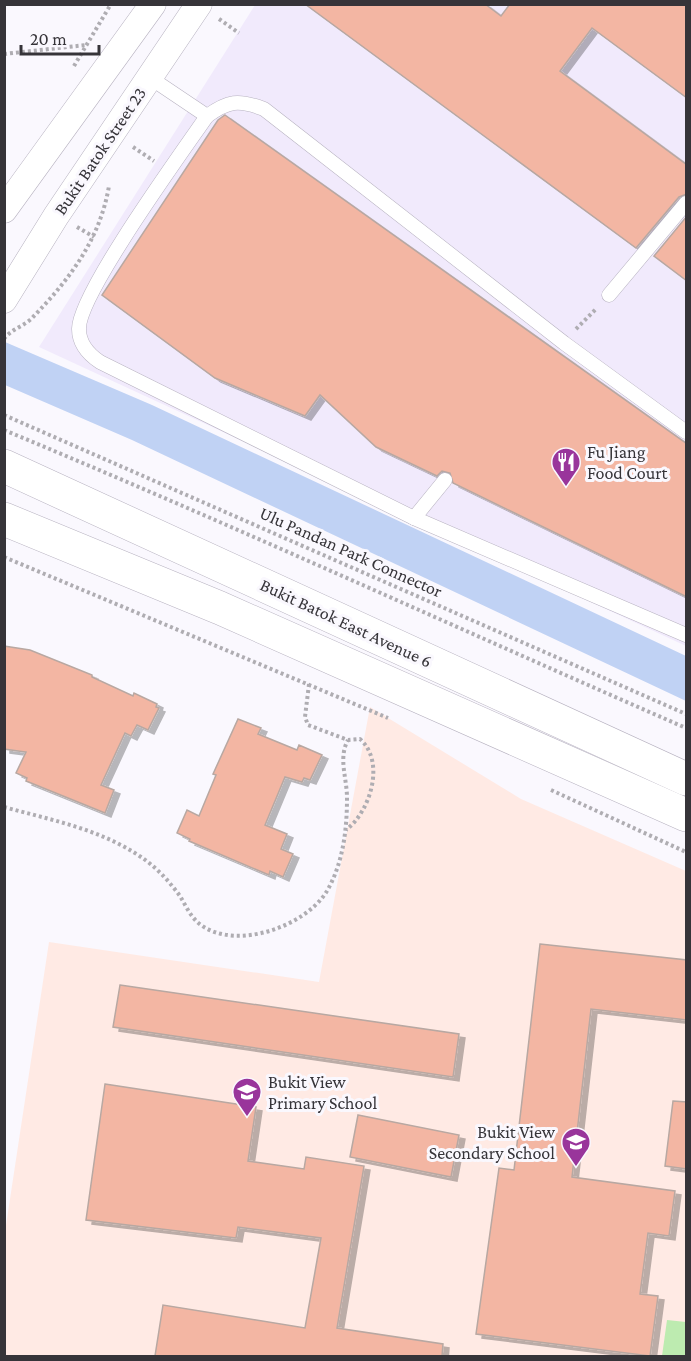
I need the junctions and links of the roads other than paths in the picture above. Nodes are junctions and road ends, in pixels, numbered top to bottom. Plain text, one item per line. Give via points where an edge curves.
1 (153, 4) edge
2 (209, 8) edge
3 (150, 77) junction
4 (207, 116) junction
5 (687, 203) edge
6 (4, 210) edge
7 (609, 296) road end
8 (4, 300) edge
9 (687, 432) edge
10 (4, 466) edge
11 (446, 480) dead end
12 (414, 518) junction
13 (4, 519) edge
14 (687, 635) edge
15 (687, 779) edge
16 (687, 815) edge

1 - 6 street
2 - 3 street, Bukit Batok Street 23
3 - 4 lane
3 - 8 street, Bukit Batok Street 23
4 - 9 lane via 233,102 264,109 564,343
4 - 12 lane via 86,302 79,328 85,350 100,362
5 - 7 lane
10 - 15 main road, Bukit Batok East Avenue 6
11 - 12 lane
12 - 14 lane
13 - 16 main road, Bukit Batok East Avenue 6 via 231,613

